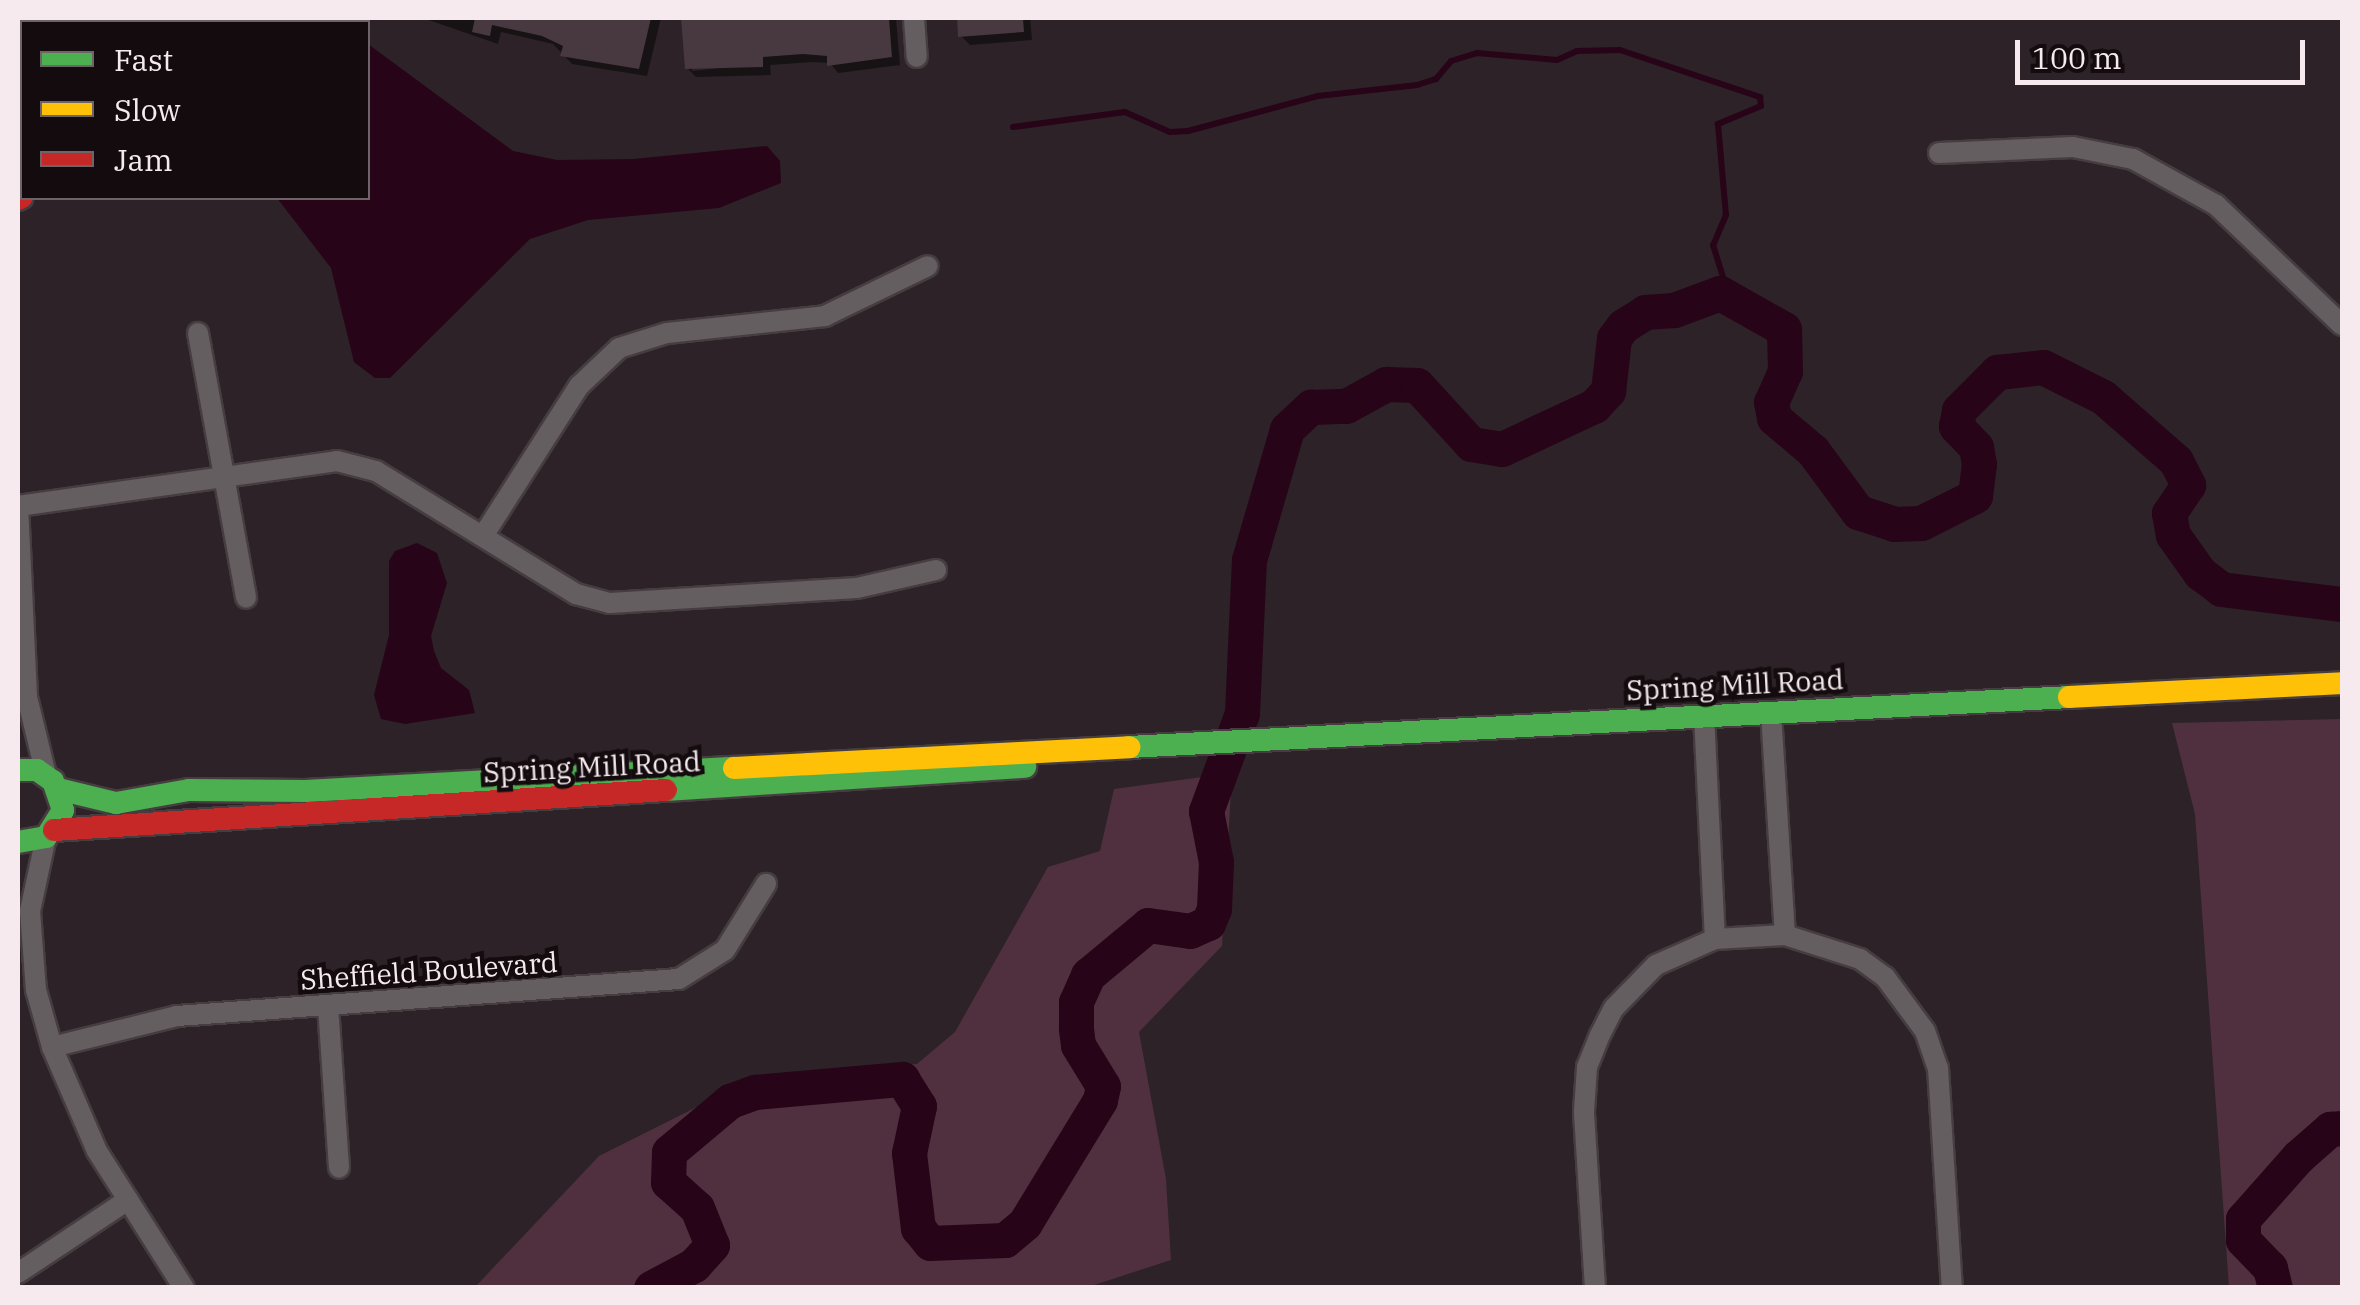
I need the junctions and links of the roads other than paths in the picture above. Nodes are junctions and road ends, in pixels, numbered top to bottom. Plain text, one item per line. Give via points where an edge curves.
1 (914, 18) edge
2 (917, 57) dead end
3 (1939, 152) dead end
4 (928, 266) dead end
5 (2342, 326) edge
6 (198, 333) dead end
7 (223, 477) junction
8 (18, 505) edge
9 (483, 536) junction
10 (936, 570) dead end
11 (246, 598) dead end
12 (2342, 682) edge
13 (1771, 713) junction
14 (1704, 716) junction
15 (1131, 748) junction
16 (18, 770) edge
17 (52, 782) junction
18 (50, 833) junction
19 (18, 842) edge
20 (18, 868) edge
21 (766, 884) dead end
22 (30, 911) junction
23 (1785, 936) junction
24 (1715, 938) junction
25 (328, 1006) junction
26 (52, 1047) junction
27 (339, 1168) dead end
28 (128, 1200) junction
29 (18, 1273) edge
30 (184, 1288) edge
31 (1595, 1288) edge
32 (1952, 1288) edge

1 - 2 street
3 - 5 street via 2072,147 2132,159 2216,205
4 - 9 street via 824,316 667,333 620,348 579,386
6 - 7 street
7 - 8 street
7 - 9 street via 338,461 376,471
7 - 11 street
8 - 17 street via 27,696
9 - 10 street via 576,594 610,603 858,588
12 - 13 street, Spring Mill Road
13 - 14 street, Spring Mill Road
13 - 23 street
14 - 15 street, Spring Mill Road
14 - 24 street
15 - 17 street, Spring Mill Road via 306,792 206,789 116,803
15 - 18 street, Spring Mill Road via 940,777
16 - 17 street, Spring Mill Road
17 - 18 street via 62,810
18 - 19 street, Spring Mill Road
18 - 22 street
20 - 22 street
21 - 25 street, Sheffield Boulevard via 725,950 679,979
22 - 26 street via 36,990
23 - 24 street
23 - 32 street via 1860,959 1886,977 1925,1031 1938,1068
24 - 31 street via 1656,965 1634,985 1614,1008 1587,1067
25 - 26 street, Sheffield Boulevard via 177,1016
25 - 27 street
26 - 28 street via 80,1120
28 - 29 street
28 - 30 street

